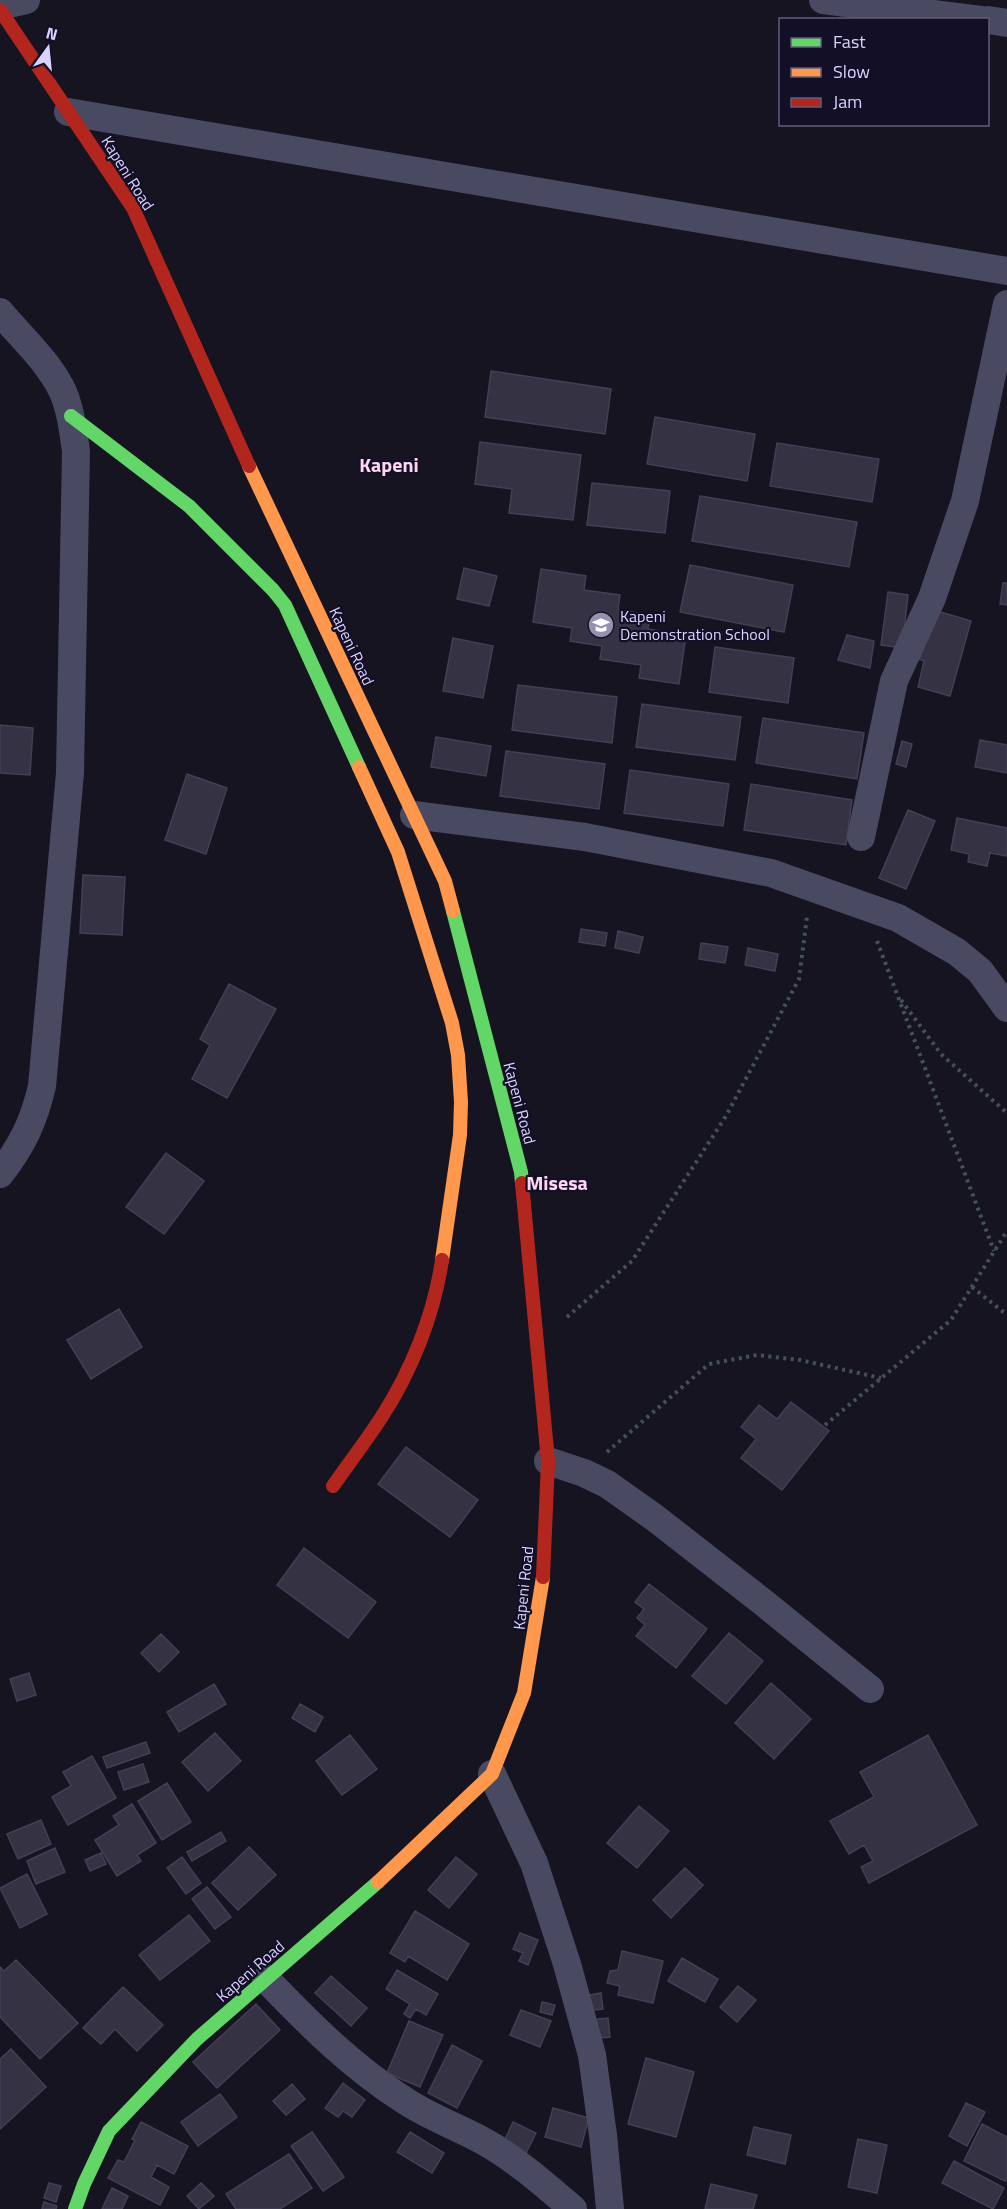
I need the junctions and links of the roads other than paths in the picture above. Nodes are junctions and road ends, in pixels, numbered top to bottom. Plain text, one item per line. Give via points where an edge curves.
1 (26, 0) edge
2 (823, 0) edge
3 (0, 8) edge
4 (965, 18) edge
5 (989, 20) edge
6 (1007, 23) edge
7 (68, 112) junction
8 (1007, 272) edge
9 (1007, 304) edge
10 (0, 312) edge
11 (71, 416) junction
12 (414, 815) junction
13 (861, 837) dead end
14 (1007, 1008) edge
15 (0, 1174) edge
16 (548, 1461) junction
17 (333, 1486) dead end
18 (870, 1689) dead end
19 (492, 1774) junction
20 (266, 1979) junction
21 (75, 2209) edge
22 (573, 2209) edge
23 (610, 2209) edge

1 - 3 street
2 - 4 street
3 - 7 main road, Kapeni Road
5 - 6 street
7 - 8 street
7 - 12 main road, Kapeni Road via 133,208 258,486
9 - 13 street via 965,501 932,598 894,681
10 - 11 street via 44,363 63,392
11 - 15 street via 76,451 70,773 42,1086 25,1136
11 - 17 main road via 189,506 285,605 398,852 452,1023 459,1067 460,1135 435,1296 405,1376 382,1417
12 - 14 street via 585,837 771,873 898,918 957,952 980,971
12 - 16 main road, Kapeni Road via 445,881 521,1172
16 - 18 street via 607,1484 765,1603
16 - 19 main road, Kapeni Road via 543,1575 524,1693
19 - 20 main road, Kapeni Road via 365,1894
19 - 23 street via 534,1863 592,2055
20 - 21 main road, Kapeni Road via 196,2039 109,2132
20 - 22 street via 356,2067 408,2103 487,2143

